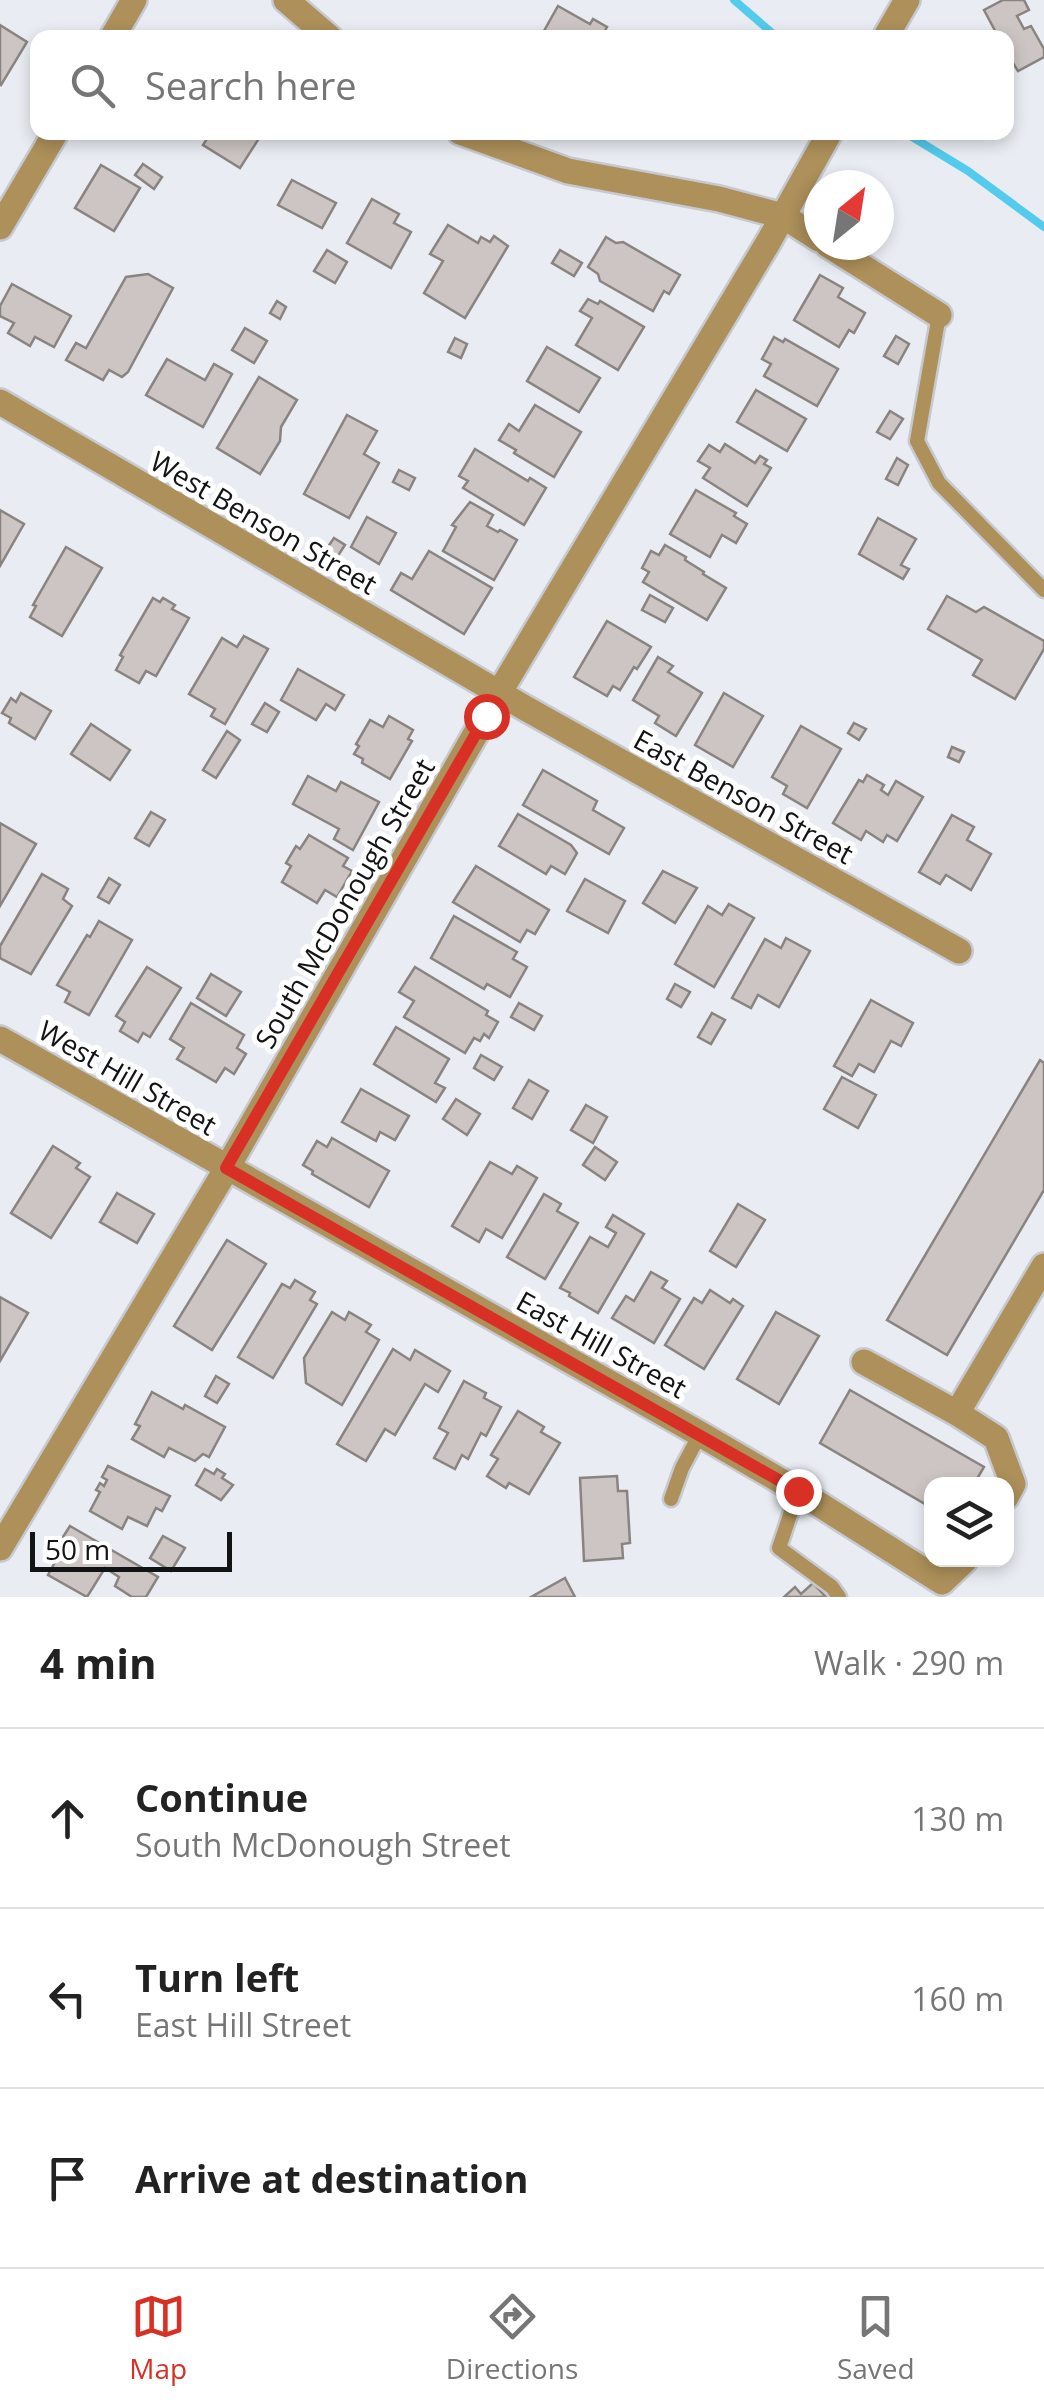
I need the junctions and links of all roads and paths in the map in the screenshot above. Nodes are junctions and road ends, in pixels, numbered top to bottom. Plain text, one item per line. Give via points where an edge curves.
1 (134, 0) edge
2 (286, 0) edge
3 (907, 0) edge
4 (117, 30) edge
5 (321, 30) edge
6 (890, 30) edge
7 (51, 140) edge
8 (482, 140) edge
9 (826, 140) edge
10 (783, 216) junction
11 (0, 227) edge
12 (804, 229) edge
13 (852, 260) edge
14 (939, 315) joint
15 (0, 402) edge
16 (1044, 590) edge
17 (499, 694) junction
18 (960, 951) dead end
19 (0, 1038) edge
20 (226, 1168) junction
21 (1044, 1266) edge
22 (864, 1362) dead end
23 (957, 1413) junction
24 (700, 1434) junction
25 (1010, 1477) edge
26 (798, 1491) junction
27 (671, 1500) dead end
28 (0, 1548) edge
29 (961, 1567) edge
30 (947, 1589) edge
31 (838, 1597) edge

1 - 4 street
2 - 5 street
3 - 6 street
7 - 11 street
8 - 10 street via 568,172
9 - 10 street, South McDonough Street
10 - 12 street
10 - 17 street, South McDonough Street
13 - 14 street
14 - 16 lane via 917,441 939,483
15 - 17 street, West Benson Street
17 - 18 street, East Benson Street
17 - 20 street, South McDonough Street
19 - 20 street, West Hill Street
20 - 24 street, East Hill Street
20 - 28 street, South McDonough Street
21 - 23 street
22 - 23 street
23 - 25 street via 996,1438
24 - 26 street, East Hill Street
24 - 27 lane
26 - 30 street, East Hill Street
26 - 31 lane via 779,1548
29 - 30 street

